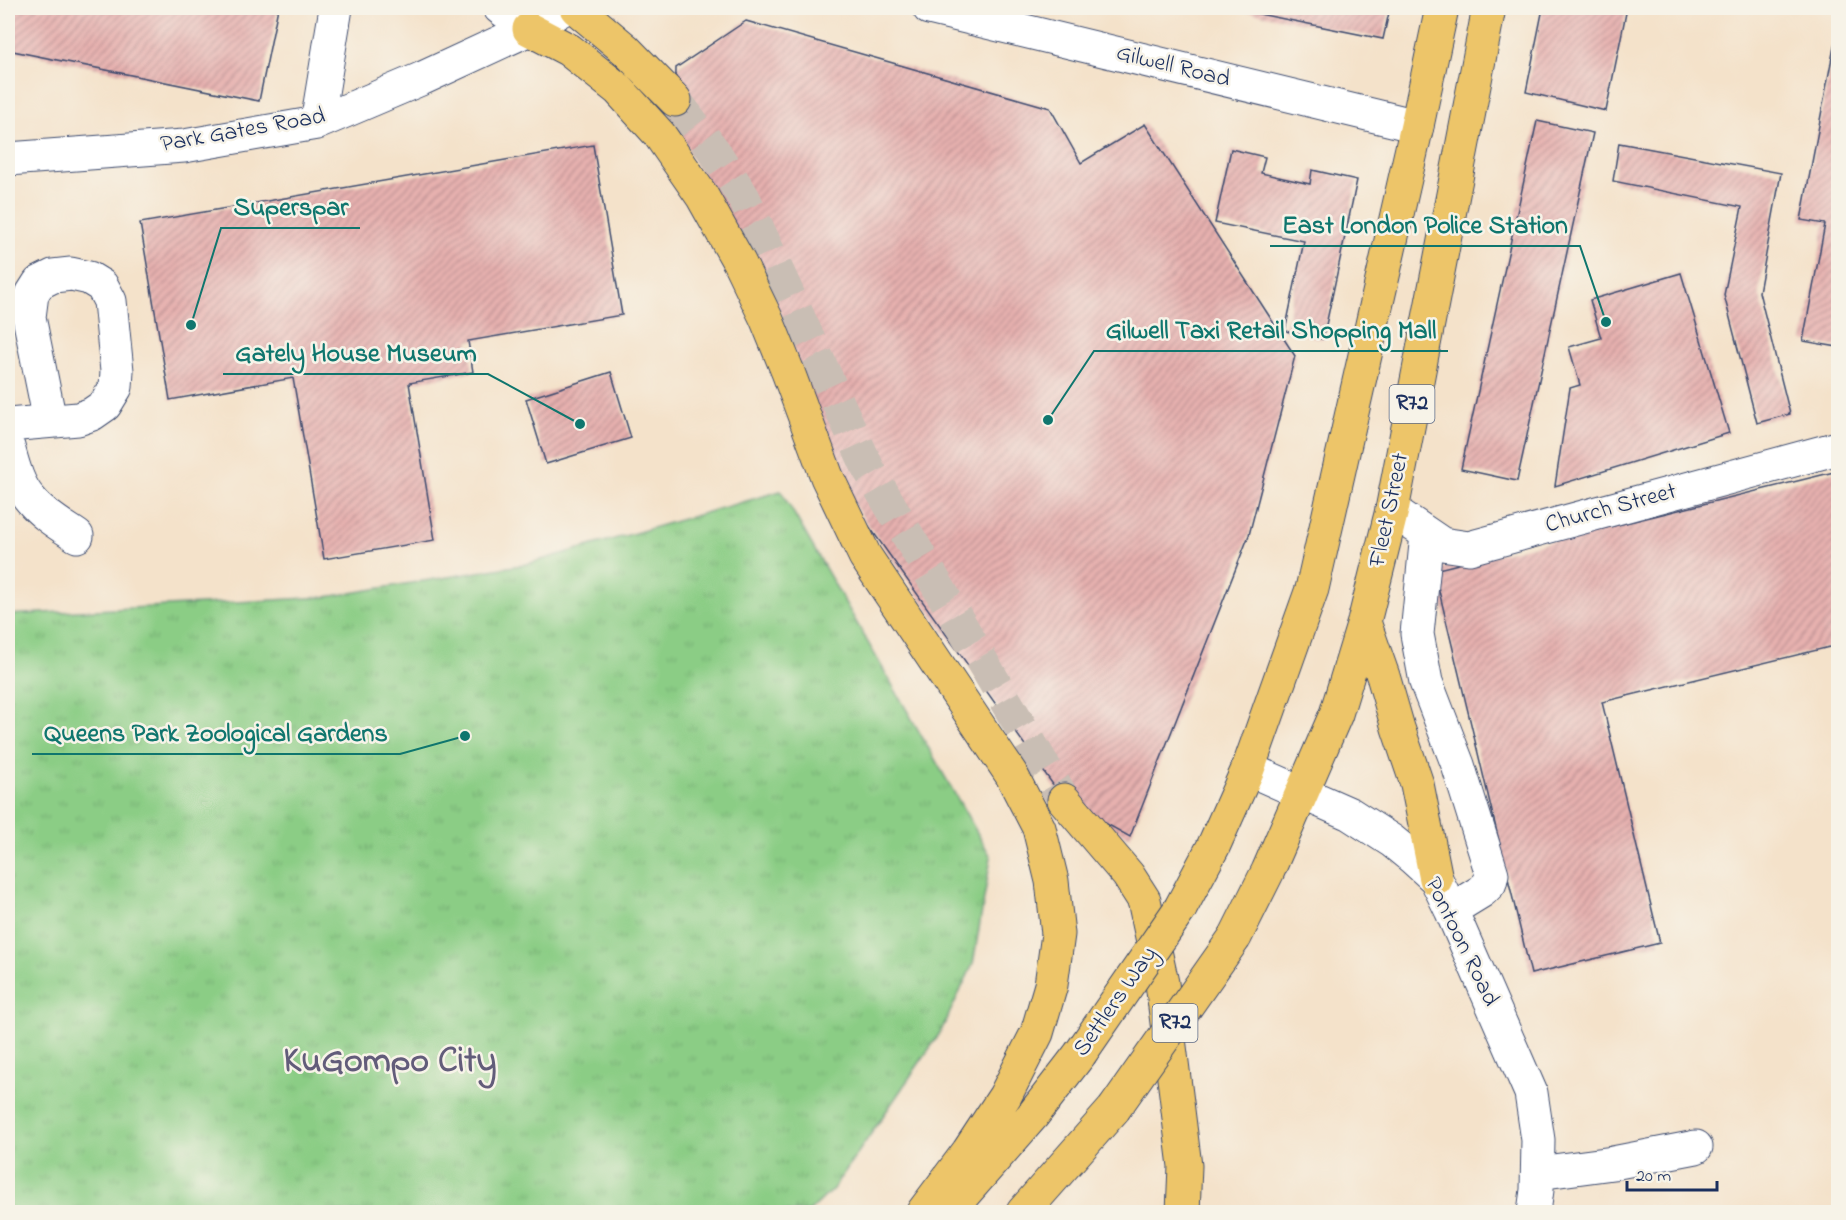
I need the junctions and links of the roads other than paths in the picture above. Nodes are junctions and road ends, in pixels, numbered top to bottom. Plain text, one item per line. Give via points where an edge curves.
1 (336, 8) edge
2 (500, 8) edge
3 (564, 8) edge
4 (576, 8) edge
5 (929, 8) edge
6 (1442, 8) edge
7 (1489, 8) edge
8 (529, 29) junction
9 (675, 100) tunnel mouth
10 (317, 123) junction
11 (1418, 126) junction
12 (8, 159) edge
13 (50, 421) dead end
14 (8, 425) edge
15 (8, 447) edge
16 (1839, 448) edge
17 (1392, 510) junction
18 (1427, 534) junction
19 (77, 536) dead end
20 (1364, 622) junction
21 (1248, 769) junction
22 (1303, 792) junction
23 (1064, 800) tunnel mouth
24 (1436, 879) junction
25 (1451, 910) junction
26 (1696, 1147) dead end
27 (1538, 1173) junction
28 (923, 1212) edge
29 (948, 1212) edge
30 (1023, 1212) edge
31 (1183, 1212) edge
32 (1534, 1212) edge

1 - 10 street
2 - 8 street
3 - 8 street, Park Gates Road
4 - 9 main road via 626,50
5 - 11 street, Gilwell Road
6 - 11 main road, R72
7 - 17 main road, Fleet Street / R72
8 - 10 street, Park Gates Road
8 - 28 main road via 569,50 618,89 659,134 702,196 766,318 827,477 866,556 1011,774 1039,828 1052,881 1058,934 1052,986 1037,1033 1005,1096
10 - 12 street, Park Gates Road via 184,146
11 - 21 main road, R72 via 1312,589
13 - 14 street
15 - 19 street via 15,472 31,500
16 - 18 street, Church Street via 1469,548 1442,544
17 - 18 street, Church Street
17 - 20 main road, Fleet Street / R72
18 - 25 street via 1417,634 1426,682 1458,765 1492,874 1490,884
20 - 22 main road, Fleet Street / R72 via 1336,714
20 - 24 main road via 1417,784
21 - 22 street, Pontoon Road
21 - 29 main road, Settlers Way / R72, bridge via 1180,909 1080,1054 1033,1115
22 - 24 street, Pontoon Road via 1350,814
22 - 30 main road, R72, bridge via 1235,937 1114,1109
23 - 31 main road via 1128,874 1144,900 1162,982 1185,1166
24 - 25 street, Pontoon Road
25 - 27 street, Pontoon Road via 1531,1093
26 - 27 street
27 - 32 street, Pontoon Road

